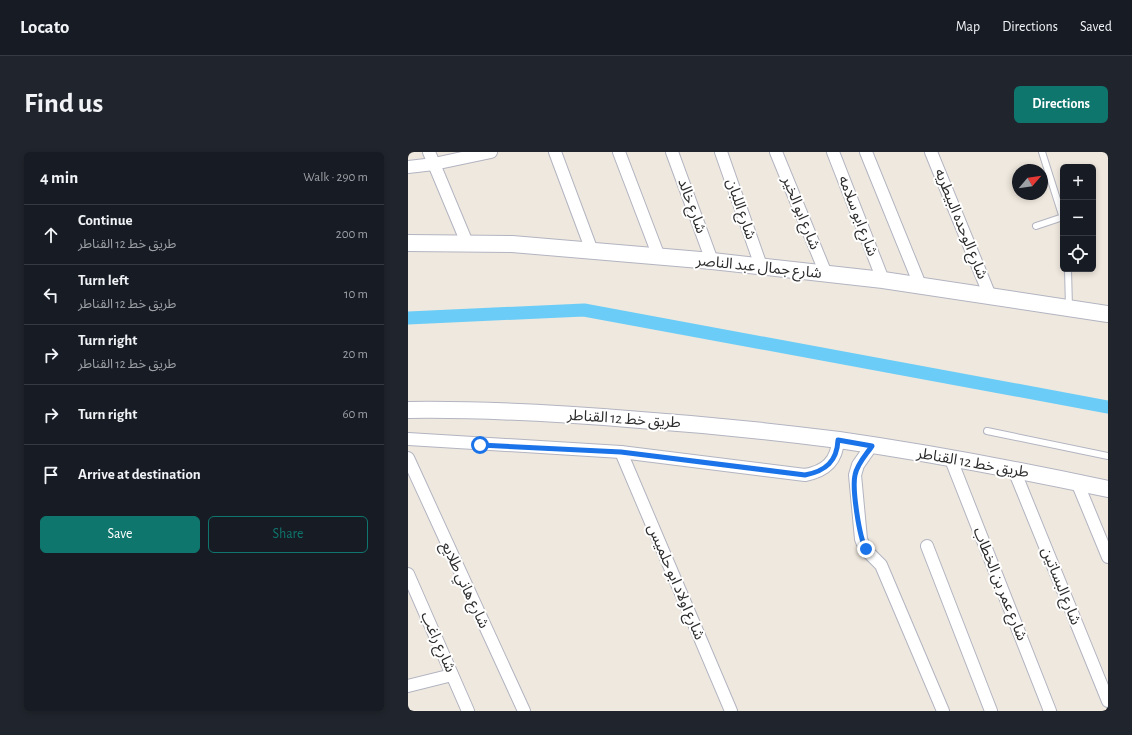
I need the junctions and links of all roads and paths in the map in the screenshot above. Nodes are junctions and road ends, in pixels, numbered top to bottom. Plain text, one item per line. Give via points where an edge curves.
1 (429, 152) edge
2 (555, 152) edge
3 (619, 152) edge
4 (672, 152) edge
5 (721, 152) edge
6 (776, 152) edge
7 (833, 152) edge
8 (866, 152) edge
9 (931, 152) edge
10 (1042, 152) edge
11 (485, 153) edge
12 (434, 164) junction
13 (408, 167) edge
14 (1060, 209) edge
15 (1060, 219) edge
16 (1036, 226) dead end
17 (408, 243) edge
18 (467, 243) junction
19 (592, 251) junction
20 (659, 257) junction
21 (712, 261) junction
22 (761, 266) junction
23 (1068, 272) edge
24 (826, 274) junction
25 (883, 280) junction
26 (920, 285) junction
27 (990, 296) junction
28 (1069, 308) junction
29 (1108, 314) edge
30 (408, 410) edge
31 (987, 432) dead end
32 (408, 439) edge
33 (838, 440) junction
34 (872, 446) junction
35 (621, 452) junction
36 (1108, 456) edge
37 (408, 458) edge
38 (950, 458) junction
39 (1014, 470) junction
40 (1077, 482) junction
41 (1108, 489) edge
42 (927, 546) dead end
43 (1108, 557) edge
44 (408, 574) edge
45 (452, 675) junction
46 (408, 686) edge
47 (1108, 701) edge
48 (468, 711) edge
49 (524, 711) edge
50 (732, 711) edge
51 (943, 711) edge
52 (991, 711) edge
53 (1050, 711) edge

1 - 12 street
2 - 19 street
3 - 20 street
4 - 21 street, شارع خالد
5 - 22 street, شارع اللبان
6 - 24 street, شارع ابو الخير
7 - 25 street, شارع ابو سلامه
8 - 26 street
9 - 27 street, شارع الوحده البيطريه
10 - 14 lane
11 - 12 street
12 - 13 street
12 - 18 street
15 - 16 lane
17 - 18 street, شارع جمال عبد الناصر
18 - 19 street, شارع جمال عبد الناصر
19 - 20 street, شارع جمال عبد الناصر
20 - 21 street, شارع جمال عبد الناصر
21 - 22 street, شارع جمال عبد الناصر
22 - 24 street, شارع جمال عبد الناصر
23 - 28 lane
24 - 25 street, شارع جمال عبد الناصر
25 - 26 street, شارع جمال عبد الناصر
26 - 27 street, شارع جمال عبد الناصر
27 - 28 street, شارع جمال عبد الناصر
28 - 29 street, شارع جمال عبد الناصر
30 - 33 street, طريق خط 12 القناطر via 568,414
31 - 36 lane
32 - 35 street
33 - 34 street, طريق خط 12 القناطر
33 - 35 street via 833,461 817,472 805,475
34 - 38 street, طريق خط 12 القناطر
34 - 51 street via 858,465 855,475 861,539 866,549 881,565
35 - 50 street, شارع اولاد ابو حلميس
37 - 49 street, شارع هاني طلايع
38 - 39 street, طريق خط 12 القناطر
38 - 53 street, شارع عمر بن الخطاب
39 - 40 street, طريق خط 12 القناطر
39 - 47 street, شارع البساتين
40 - 41 street, طريق خط 12 القناطر
40 - 43 street
42 - 52 street
44 - 45 street, شارع راغب
45 - 46 street
45 - 48 street, شارع راغب

